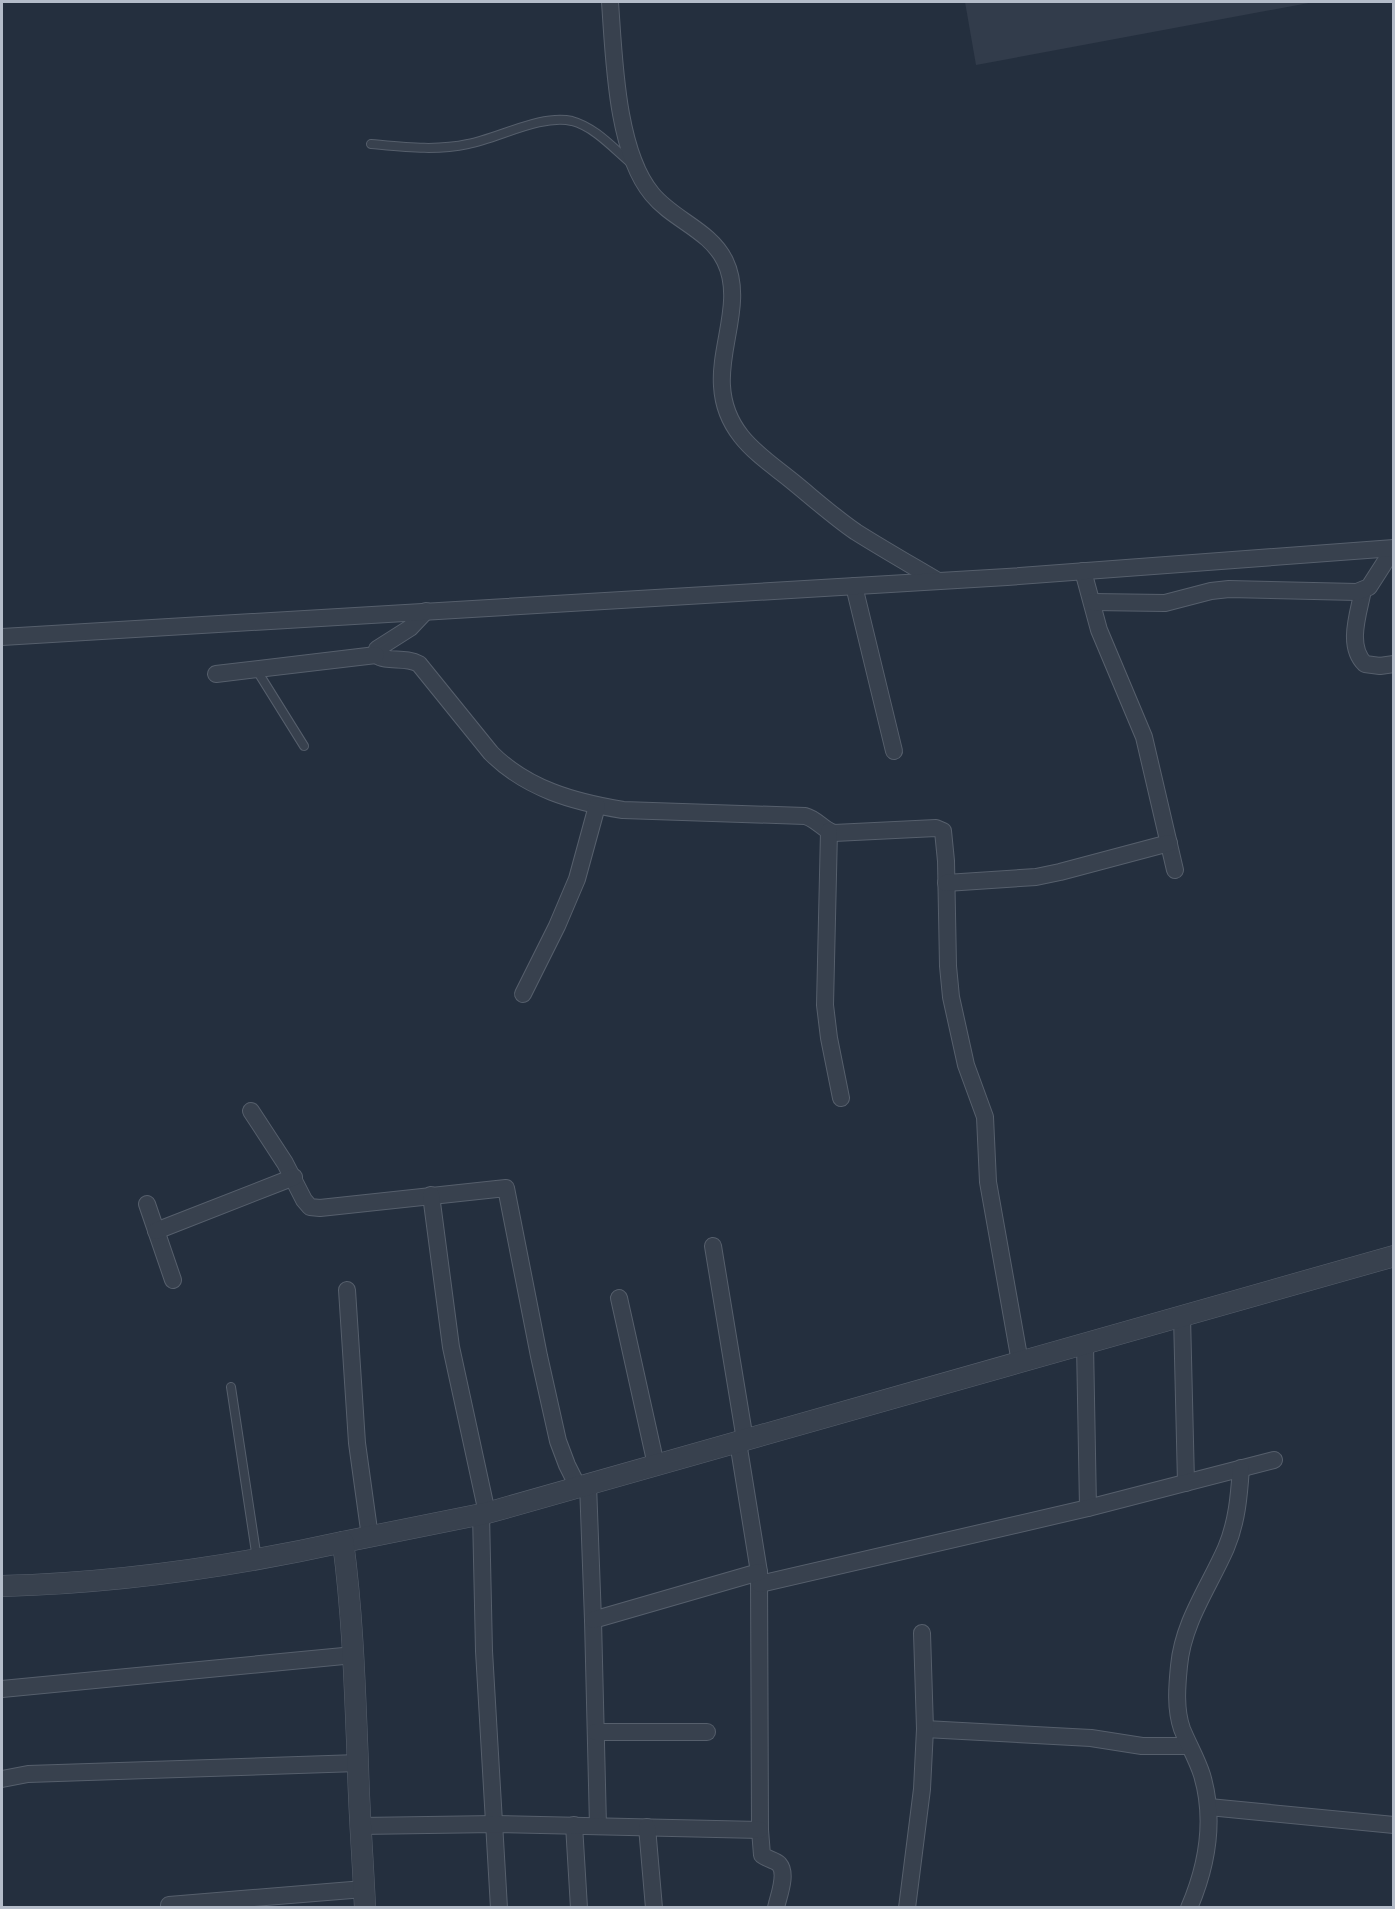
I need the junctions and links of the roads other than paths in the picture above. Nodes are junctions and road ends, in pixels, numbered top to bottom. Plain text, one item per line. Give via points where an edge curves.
1 (609, 2) edge
2 (371, 144) dead end
3 (637, 167) junction
4 (1394, 548) edge
5 (1083, 571) junction
6 (938, 581) junction
7 (854, 586) junction
8 (1363, 590) junction
9 (1092, 602) junction
10 (426, 611) junction
11 (2, 637) edge
12 (376, 655) junction
13 (1394, 664) edge
14 (256, 669) junction
15 (216, 674) dead end
16 (304, 746) dead end
17 (894, 751) dead end
18 (597, 806) junction
19 (828, 831) junction
20 (1169, 843) junction
21 (1175, 870) dead end
22 (946, 883) junction
23 (523, 994) dead end
24 (841, 1098) dead end
25 (251, 1111) dead end
26 (294, 1177) junction
27 (431, 1195) junction
28 (147, 1204) dead end
29 (156, 1231) junction
30 (713, 1246) dead end
31 (1394, 1256) edge
32 (174, 1280) dead end
33 (347, 1290) dead end
34 (619, 1298) dead end
35 (1182, 1316) junction
36 (1085, 1344) junction
37 (1020, 1362) junction
38 (231, 1387) dead end
39 (741, 1441) junction
40 (1274, 1460) dead end
41 (656, 1465) junction
42 (1241, 1468) junction
43 (1186, 1483) junction
44 (583, 1485) junction
45 (1088, 1508) junction
46 (484, 1513) junction
47 (370, 1537) junction
48 (343, 1542) junction
49 (257, 1558) junction
50 (759, 1578) junction
51 (2, 1586) edge
52 (593, 1620) junction
53 (922, 1633) dead end
54 (354, 1655) junction
55 (2, 1689) edge
56 (925, 1730) junction
57 (596, 1732) junction
58 (707, 1732) dead end
59 (1190, 1746) junction
60 (358, 1763) junction
61 (2, 1779) edge
62 (1209, 1807) junction
63 (495, 1824) junction
64 (1394, 1825) edge
65 (360, 1826) junction
66 (574, 1826) junction
67 (598, 1826) junction
68 (647, 1827) junction
69 (760, 1830) junction
70 (365, 1898) edge
71 (170, 1905) dead end
72 (500, 1908) edge
73 (579, 1908) edge
74 (654, 1908) edge
75 (776, 1908) edge
76 (908, 1908) edge
77 (1189, 1908) edge

1 - 3 street via 620,103
2 - 3 lane via 447,147 548,121 570,121 592,131
3 - 6 street via 651,194 710,241 730,273 732,288 722,386 724,402 741,437 854,531
4 - 5 street
4 - 8 street via 1369,587
5 - 6 street
5 - 9 street
6 - 7 street
7 - 10 street
7 - 17 street
8 - 9 street via 1229,589 1166,603
8 - 13 street via 1355,639 1357,655 1365,664
9 - 20 street via 1099,630 1144,737
10 - 11 street
10 - 12 street via 377,649
12 - 14 street
12 - 18 street via 419,664 491,753 516,775 537,787
14 - 15 street
14 - 16 lane
18 - 19 street via 805,816
18 - 23 street via 577,879
19 - 22 street via 940,829 945,840
19 - 24 street via 825,1005
20 - 21 street
20 - 22 street via 1036,877
22 - 37 street via 951,997 966,1065 985,1117 988,1182
25 - 26 street
26 - 27 street via 304,1200 314,1208
26 - 29 street
27 - 44 street via 507,1189 558,1441 567,1465
27 - 46 street via 451,1347
28 - 29 street
29 - 32 street
30 - 39 street
31 - 35 street
33 - 47 street via 357,1443
34 - 41 street
35 - 36 street
35 - 43 street
36 - 37 street
36 - 45 street
37 - 39 street
38 - 49 lane
39 - 41 street
39 - 50 street
40 - 42 street
41 - 44 street
42 - 43 street
42 - 59 street via 1232,1532 1194,1610 1179,1663 1178,1712
43 - 45 street
44 - 46 street
44 - 52 street
45 - 50 street
46 - 47 street
46 - 63 street via 484,1651
47 - 48 street
48 - 49 street
48 - 54 street
49 - 51 street via 134,1578
50 - 52 street
50 - 69 street
52 - 57 street
53 - 56 street
54 - 55 street
54 - 60 street
56 - 59 street
56 - 76 street
57 - 58 street
57 - 67 street
59 - 62 street
60 - 61 street via 28,1774
60 - 65 street
62 - 64 street
62 - 77 street via 1203,1867
63 - 65 street
63 - 66 street
63 - 72 street
65 - 70 street
66 - 67 street
66 - 73 street
67 - 68 street
68 - 69 street
68 - 74 street
69 - 75 street via 762,1855 782,1869
70 - 71 street

